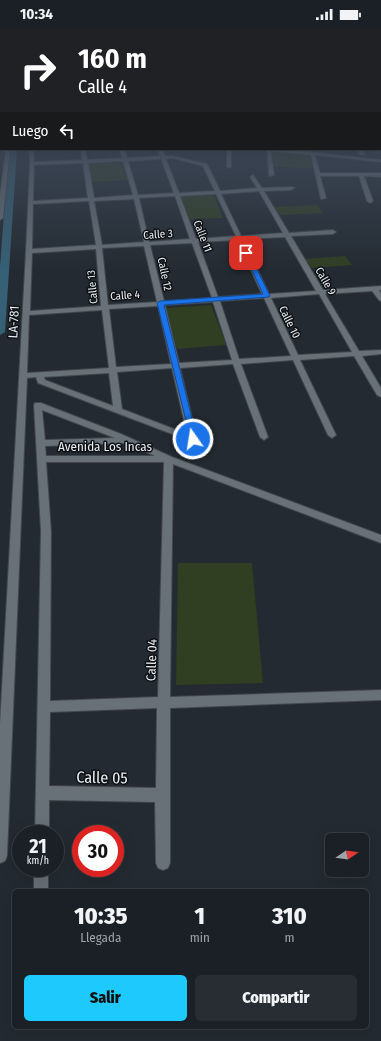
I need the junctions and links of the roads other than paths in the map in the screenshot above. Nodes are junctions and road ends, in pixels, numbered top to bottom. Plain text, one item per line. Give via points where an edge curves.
1 (4, 178) edge
2 (31, 178) edge
3 (87, 178) edge
4 (130, 178) edge
5 (171, 178) edge
6 (211, 178) edge
7 (254, 178) edge
8 (319, 178) edge
9 (362, 178) edge
10 (291, 188) dead end
11 (261, 190) junction
12 (218, 192) junction
13 (177, 194) junction
14 (136, 197) junction
15 (323, 198) dead end
16 (91, 199) junction
17 (370, 201) dead end
18 (30, 202) junction
19 (1, 207) edge
20 (0, 218) edge
21 (333, 232) dead end
22 (288, 235) junction
23 (240, 239) junction
24 (194, 242) junction
25 (148, 245) junction
26 (99, 247) junction
27 (29, 251) junction
28 (377, 288) edge
29 (321, 292) junction
30 (267, 296) junction
31 (381, 299) edge
32 (216, 300) junction
33 (160, 303) junction
34 (104, 307) junction
35 (26, 314) junction
36 (381, 352) edge
37 (357, 353) junction
38 (296, 357) junction
39 (236, 361) junction
40 (176, 364) junction
41 (112, 370) junction
42 (40, 375) junction
43 (23, 376) junction
44 (381, 395) edge
45 (118, 410) junction
46 (332, 435) dead end
47 (264, 437) dead end
48 (129, 441) junction
49 (40, 442) junction
50 (41, 459) junction
51 (168, 459) junction
52 (381, 539) edge
53 (381, 694) edge
54 (163, 702) junction
55 (44, 707) junction
56 (42, 793) junction
57 (161, 795) junction
58 (42, 825) edge
59 (0, 856) edge
60 (162, 862) dead end
61 (41, 877) edge
62 (41, 889) edge

1 - 19 street
2 - 18 street, LA-781 / LA-781
3 - 16 street, Calle 13
4 - 14 street, Calle 12
5 - 13 street, Calle 11
6 - 12 street, Calle 10
7 - 11 street, Calle 9
8 - 15 street
9 - 17 street
10 - 11 street
11 - 12 street
11 - 22 street, Calle 9
12 - 13 street
12 - 23 street, Calle 10
13 - 14 street
13 - 24 street, Calle 11
14 - 16 street
14 - 25 street, Calle 12
16 - 18 street
16 - 26 street, Calle 13
18 - 27 street, LA-781 / LA-781
19 - 20 street
21 - 22 street, Calle 3
22 - 23 street, Calle 3
22 - 29 street, Calle 9
23 - 24 street, Calle 3
23 - 30 street, Calle 10
24 - 25 street, Calle 3
24 - 32 street, Calle 11
25 - 26 street, Calle 3
25 - 33 street, Calle 12
26 - 27 street, Calle 3
26 - 34 street, Calle 13
27 - 35 street, LA-781 / LA-781
28 - 29 street, Calle 4
28 - 31 street
29 - 30 street, Calle 4
29 - 37 street, Calle 9
30 - 32 street, Calle 4
30 - 38 street, Calle 10
32 - 33 street, Calle 4
32 - 39 street, Calle 11
33 - 34 street, Calle 4
33 - 40 street, Calle 12
34 - 35 street, Calle 4
34 - 41 street, Calle 13
35 - 43 street, LA-781 / LA-781
36 - 37 street
37 - 38 street
37 - 44 street, Calle 9
38 - 39 street
38 - 46 street, Calle 10
39 - 40 street
39 - 47 street, Calle 11
40 - 41 street
40 - 45 street, Calle 12 via 193,439
41 - 42 street
41 - 45 street, Calle 13
42 - 43 street
42 - 45 street via 41,381
43 - 59 street, LA-781 / LA-781
48 - 49 street, Avenida Los Incas
48 - 49 street via 38,404
48 - 51 street
49 - 50 street
50 - 51 street, Avenida Los Incas
50 - 55 street via 46,531
51 - 52 street
51 - 54 street, Calle 04 via 169,522
53 - 54 street
54 - 55 street
54 - 57 street, Calle 04
55 - 56 street
56 - 57 street, Calle 05
56 - 58 street
57 - 60 street, Calle 04
61 - 62 street

